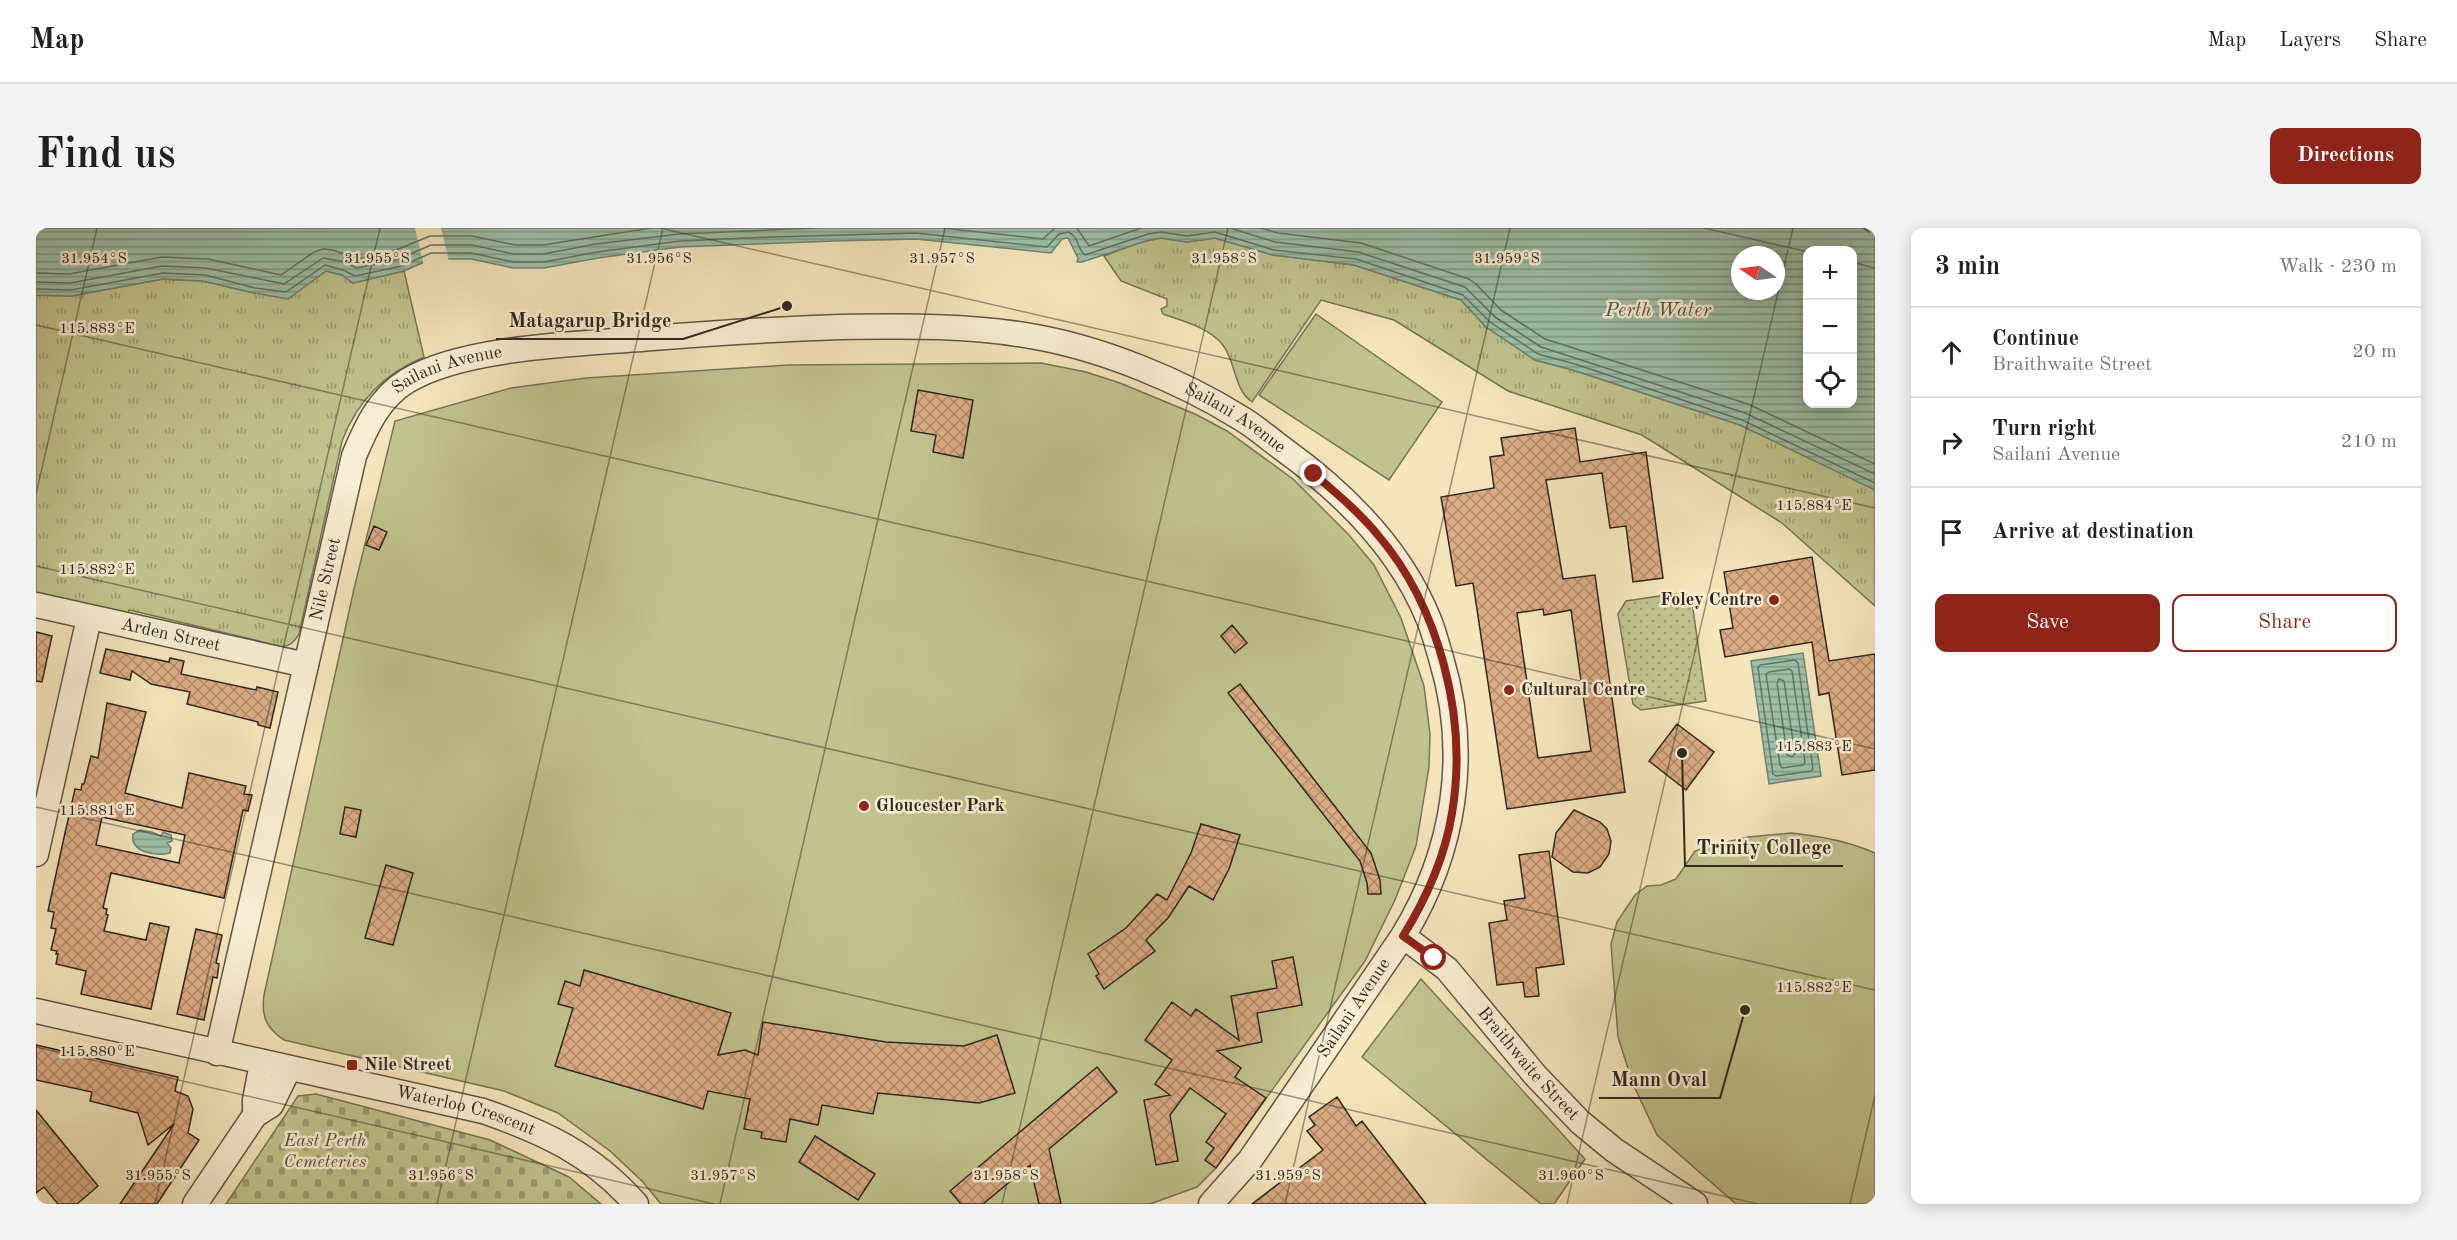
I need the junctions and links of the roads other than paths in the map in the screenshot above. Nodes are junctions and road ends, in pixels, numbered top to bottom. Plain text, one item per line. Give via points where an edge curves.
1 (368, 422) joint
2 (36, 605) edge
3 (89, 618) junction
4 (306, 665) junction
5 (36, 854) edge
6 (1403, 936) junction
7 (36, 1011) edge
8 (217, 1053) junction
9 (275, 1065) junction
10 (1662, 1184) junction
11 (195, 1204) edge
12 (636, 1204) edge
13 (1210, 1204) edge
14 (1679, 1204) edge
15 (1695, 1204) edge

1 - 4 street, Nile Street via 354,456
1 - 6 street, Sailani Avenue via 405,382 451,362 573,345 768,329 927,326 1011,333 1068,344 1120,360 1200,396 1240,417 1344,500 1378,534 1407,577 1429,620 1456,733 1456,779 1452,815 1433,877 1422,906
2 - 3 street, Arden Street
3 - 4 street, Arden Street
3 - 5 street
4 - 8 street, Nile Street
6 - 10 street, Braithwaite Street via 1447,969 1535,1075 1580,1122
6 - 13 street, Sailani Avenue via 1250,1160
7 - 8 street, Waterloo Crescent
8 - 9 street, Waterloo Crescent
9 - 11 street via 271,1105 255,1115
9 - 12 street, Waterloo Crescent via 483,1112 526,1126 589,1160
10 - 14 street, Braithwaite Street
10 - 15 street, Braithwaite Street

